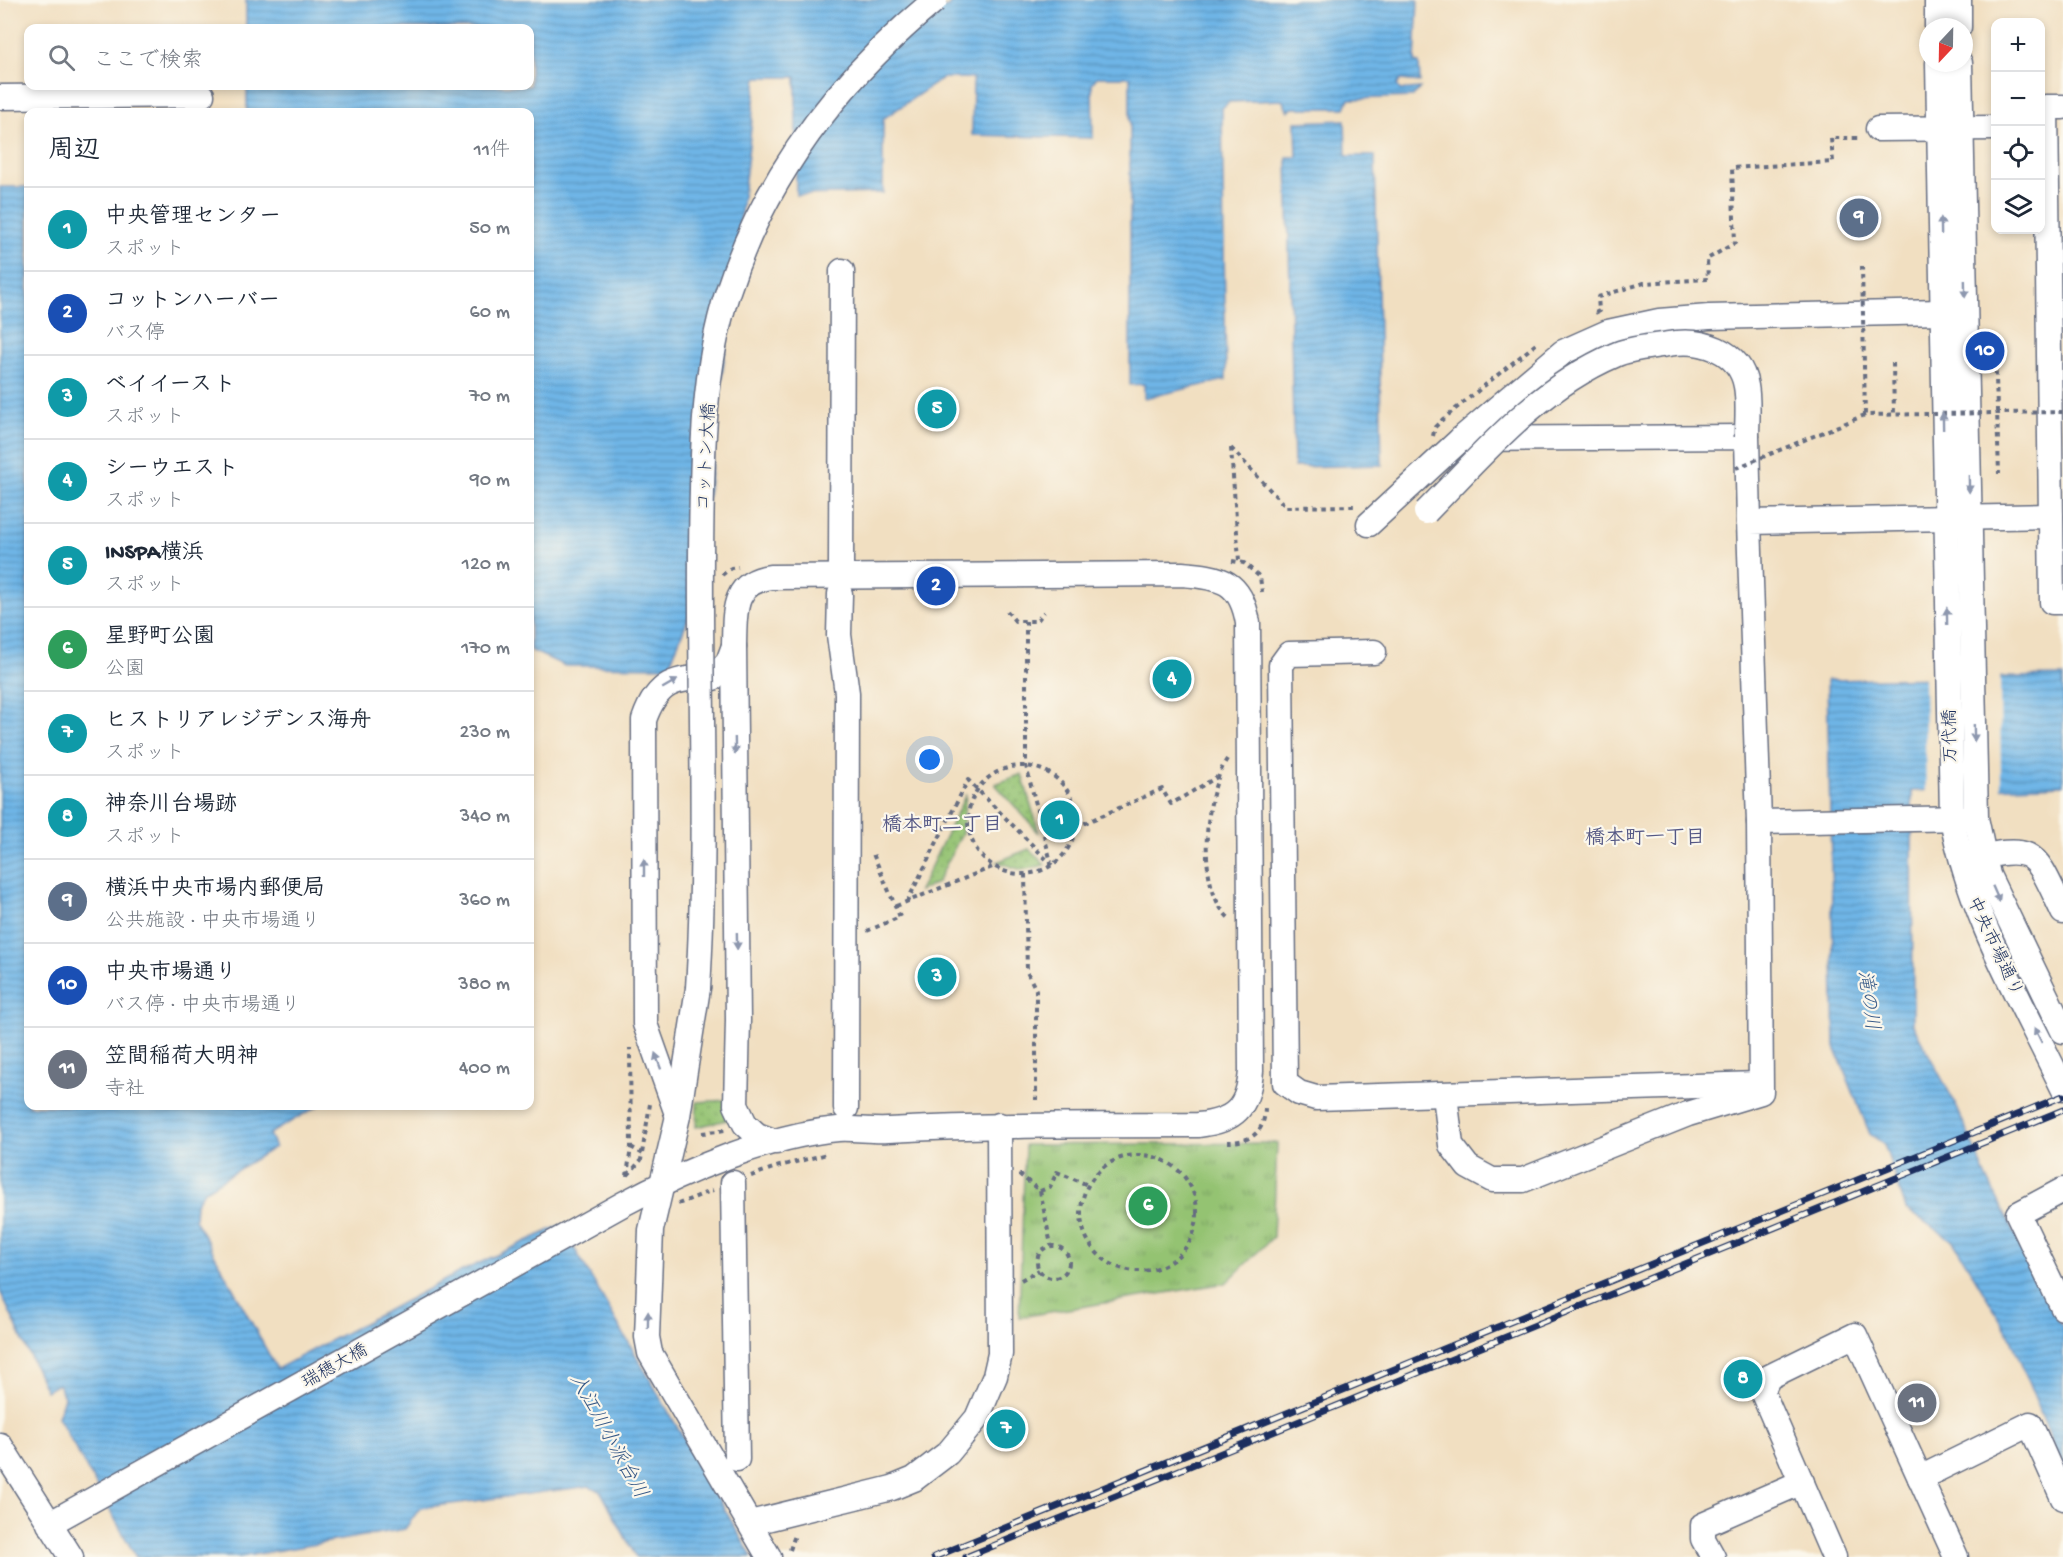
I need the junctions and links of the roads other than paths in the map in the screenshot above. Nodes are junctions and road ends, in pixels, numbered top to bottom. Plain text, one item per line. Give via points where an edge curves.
1 (935, 0) edge
2 (1937, 0) edge
3 (1959, 0) edge
4 (1937, 18) edge
5 (1959, 18) edge
6 (1940, 72) edge
7 (1959, 72) edge
8 (202, 95) dead end
9 (0, 97) edge
10 (2050, 108) edge
11 (1950, 128) junction
12 (1991, 128) edge
13 (1878, 129) dead end
14 (842, 271) dead end
15 (1942, 312) junction
16 (1747, 437) junction
17 (1461, 439) junction
18 (1426, 512) dead end
19 (2051, 516) junction
20 (1945, 517) junction
21 (1970, 517) junction
22 (1749, 522) junction
23 (1369, 524) dead end
24 (841, 566) dead end
25 (840, 594) dead end
26 (2063, 602) edge
27 (734, 645) junction
28 (1374, 652) dead end
29 (713, 678) junction
30 (735, 706) junction
31 (1951, 807) junction
32 (1975, 807) junction
33 (1759, 822) junction
34 (1971, 859) junction
35 (2063, 912) edge
36 (2063, 1031) edge
37 (1761, 1084) junction
38 (2063, 1088) edge
39 (1445, 1095) junction
40 (846, 1108) dead end
41 (678, 1116) junction
42 (999, 1125) junction
43 (776, 1142) junction
44 (733, 1183) road end
45 (660, 1184) junction
46 (2063, 1190) edge
47 (2063, 1308) edge
48 (0, 1445) edge
49 (737, 1459) dead end
50 (1920, 1478) junction
51 (1802, 1482) junction
52 (2063, 1498) edge
53 (750, 1523) junction
54 (49, 1524) junction
55 (71, 1557) edge
56 (769, 1557) edge
57 (1713, 1557) edge
58 (1834, 1557) edge
59 (1956, 1557) edge

1 - 41 street, コットン大橋, bridge via 872,57 828,105 793,155 764,201 724,306 707,399 702,476 703,912 698,988
2 - 4 street
3 - 5 street
6 - 11 street
7 - 11 street
8 - 9 street
10 - 19 street
11 - 12 street
11 - 13 street
15 -> 11 street
11 -> 21 street
14 - 24 street
15 - 17 street via 1709,317 1659,321 1608,332 1563,352
20 -> 15 street
16 - 17 street
16 - 18 street, bridge via 1746,386 1736,361 1715,347 1685,341 1617,353 1569,378 1523,413
16 - 22 street
17 - 23 street
19 - 21 street
19 - 26 street via 2052,602
20 - 21 street
20 - 22 street
31 -> 20 street, 万代橋
21 -> 32 street, 万代橋
22 - 33 street
25 - 40 street via 839,635 847,693
27 - 29 street via 728,662
27 - 30 street, 瑞穂大橋
27 - 42 street, 瑞穂大橋 via 739,597 752,583 771,577 1182,574 1215,578 1234,587 1241,596 1248,635 1251,1071 1246,1099 1229,1118 1208,1124
28 - 39 street via 1289,654 1281,665 1285,1083 1316,1098
29 - 30 street
41 -> 29 street via 645,1024 644,720 651,699 666,686 683,677
30 -> 43 street, 瑞穂大橋 via 736,1105 744,1124 757,1135
31 - 32 street
31 - 33 street via 1925,819
31 - 34 street, 中央市場通り
32 - 34 street, 中央市場通り
33 - 37 street
34 - 35 street via 2022,851 2033,857
34 -> 36 street, 中央市場通り via 2002,908
38 -> 34 street, 中央市場通り via 1976,908
37 - 39 street
37 - 39 street via 1761,1092 1688,1114 1523,1180 1492,1180 1468,1167 1451,1145
41 - 45 street, コットン大橋
42 - 43 street, 瑞穂大橋 via 837,1129
42 - 53 street via 1000,1354 977,1418 948,1453 903,1485
43 - 45 street, 瑞穂大橋
44 - 49 street
53 -> 45 street, コットン大橋 via 650,1353 649,1250
45 - 54 street, 瑞穂大橋
46 - 47 street via 2018,1214
48 - 54 street
50 - 51 street via 1856,1335 1769,1377 1762,1391
50 - 52 street via 2030,1424
50 - 59 street
51 - 57 street via 1703,1525 1703,1539
51 - 58 street
53 - 56 street, コットン大橋
54 - 55 street

